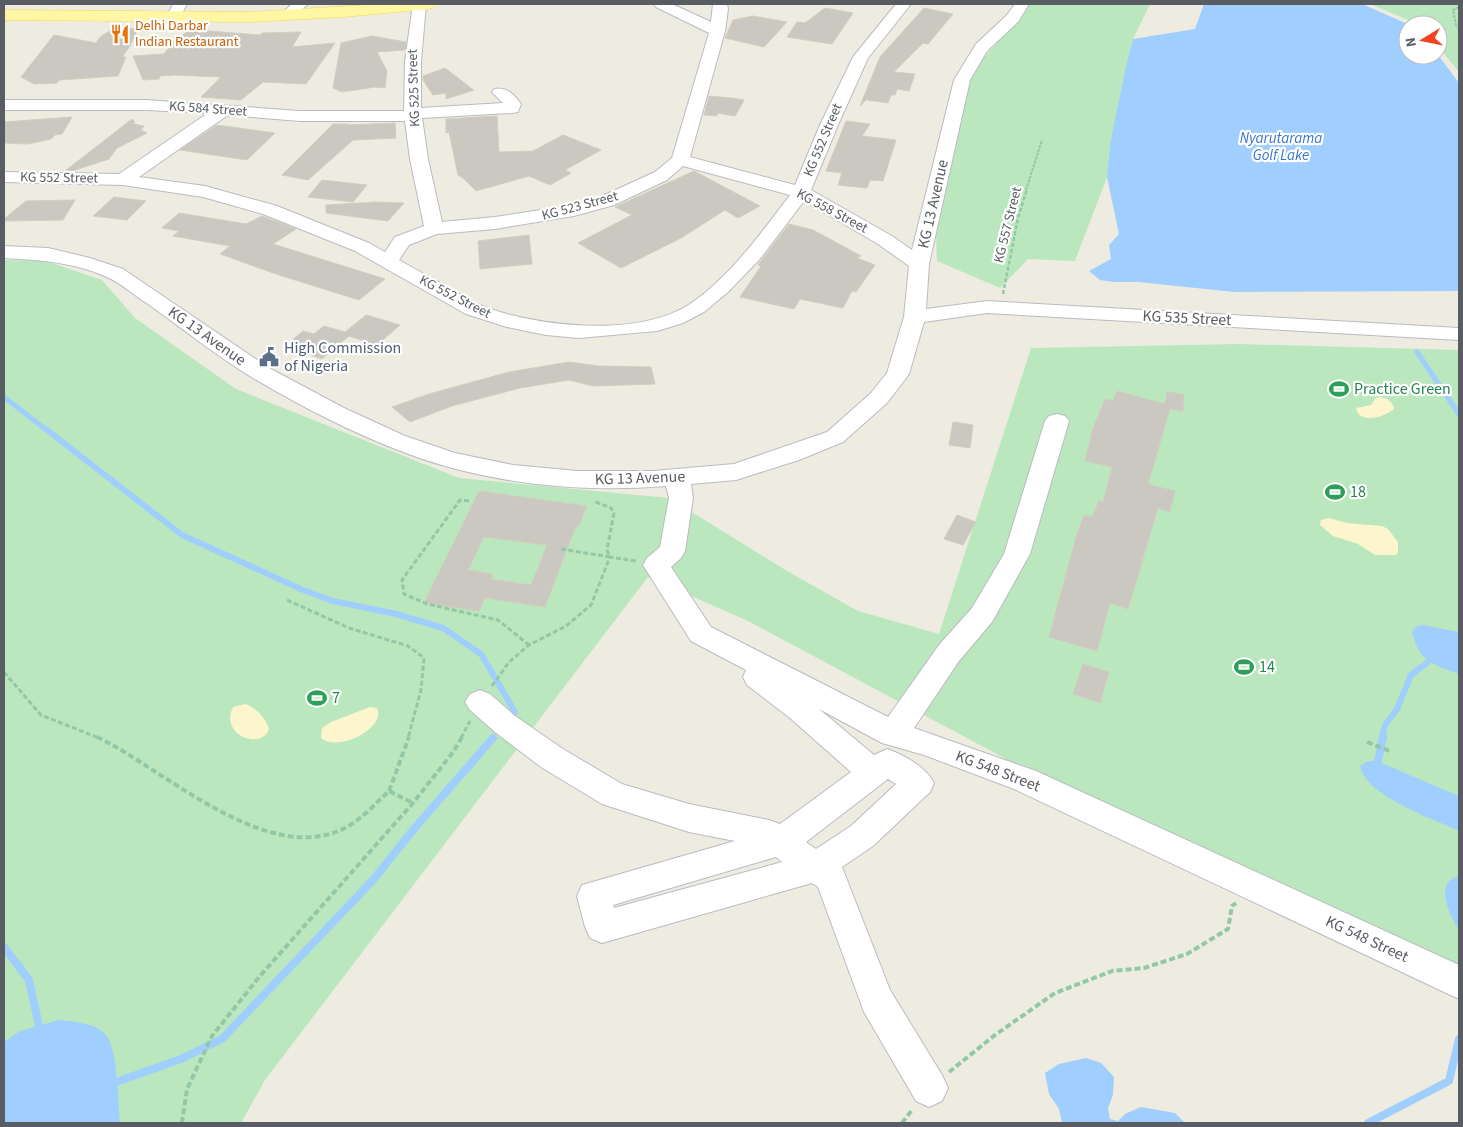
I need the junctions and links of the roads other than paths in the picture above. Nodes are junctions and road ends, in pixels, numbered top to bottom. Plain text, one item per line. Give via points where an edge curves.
1 (301, 4) edge
2 (661, 4) edge
3 (720, 4) edge
4 (904, 4) edge
5 (1022, 4) edge
6 (424, 5) edge
7 (177, 10) edge
8 (4, 15) edge
9 (286, 16) junction
10 (717, 31) junction
11 (500, 92) dead end
12 (4, 105) edge
13 (224, 110) junction
14 (413, 115) junction
15 (680, 160) junction
16 (4, 178) edge
17 (123, 180) junction
18 (801, 192) junction
19 (434, 229) junction
20 (4, 252) edge
21 (388, 262) junction
22 (919, 264) junction
23 (915, 317) junction
24 (1459, 334) edge
25 (1057, 421) dead end
26 (677, 478) junction
27 (701, 634) junction
28 (480, 702) road end
29 (893, 734) junction
30 (874, 772) junction
31 (781, 842) junction
32 (816, 867) junction
33 (1459, 982) edge
34 (929, 1088) road end

1 - 9 street
2 - 10 street
3 - 10 street
4 - 18 street, KG 552 Street via 861,57
5 - 22 street, KG 13 Avenue via 1018,13 975,55 962,80
6 - 9 main road
6 - 14 street, KG 525 Street via 413,45
7 - 8 main road
7 - 9 main road
10 - 15 street
11 - 14 street, KG 584 Street via 513,104 512,108
12 - 13 street, KG 584 Street via 146,105
13 - 14 street, KG 584 Street via 300,116
13 - 17 street
14 - 19 street, KG 525 Street
15 - 18 street, KG 558 Street
15 - 19 street, KG 523 Street via 661,176 607,202 549,216
16 - 17 street, KG 552 Street
17 - 21 street, KG 552 Street via 206,192 270,210 362,247
18 - 21 street, KG 552 Street via 752,256 721,288 697,308 657,325 579,332 507,321 473,310
18 - 22 street, KG 558 Street
19 - 21 street, KG 523 Street via 402,242
20 - 26 street, KG 13 Avenue via 48,254 116,273 261,372 397,441 451,460 513,473 577,479
22 - 23 street, KG 13 Avenue
23 - 24 street, KG 535 Street via 987,307
23 - 26 street, KG 13 Avenue via 898,374 879,398 834,437 736,472
25 - 29 street via 1017,554 982,616 950,653
26 - 27 street, KG 548 Street via 681,498 672,551 656,565
27 - 29 street, KG 548 Street
27 - 30 street via 742,663
28 - 31 street via 552,758 613,795 689,818 769,834
29 - 33 street, KG 548 Street via 1026,780
30 - 31 street
30 - 32 street via 887,762 919,783 862,836
31 - 32 street
31 - 32 street via 594,896 602,927
32 - 34 street via 831,878 876,1000

